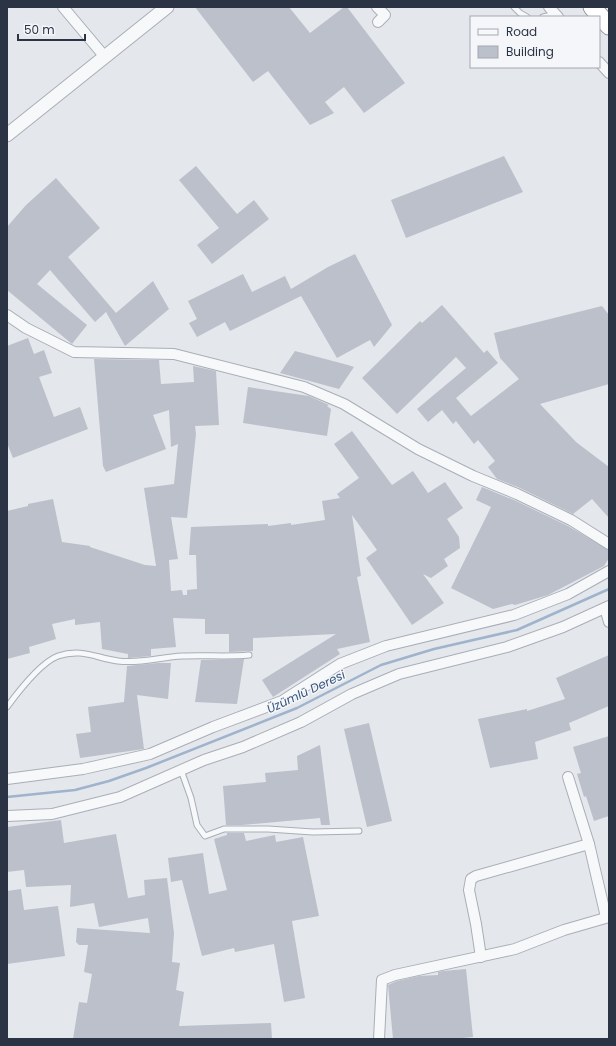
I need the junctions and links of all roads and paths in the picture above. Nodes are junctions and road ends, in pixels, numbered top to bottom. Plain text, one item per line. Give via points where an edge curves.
1 (63, 7) edge
2 (166, 7) edge
3 (377, 7) edge
4 (514, 7) edge
5 (592, 7) edge
6 (525, 16) edge
7 (378, 22) dead end
8 (609, 26) edge
9 (105, 57) junction
10 (600, 63) edge
11 (609, 73) edge
12 (7, 136) edge
13 (7, 315) edge
14 (609, 544) edge
15 (609, 571) edge
16 (607, 607) edge
17 (609, 622) edge
18 (249, 655) dead end
19 (7, 707) edge
20 (181, 770) junction
21 (568, 777) dead end
22 (7, 779) edge
23 (7, 816) edge
24 (359, 830) dead end
25 (589, 844) junction
26 (608, 917) edge
27 (482, 957) junction
28 (379, 1039) edge

1 - 9 street
2 - 9 street
3 - 7 street via 385,15
4 - 6 lane
5 - 8 highway
9 - 12 street
10 - 11 street
13 - 14 street via 26,328 74,352 174,354 304,387 344,404 418,449 571,520
15 - 22 street via 568,594 514,615 386,646 347,661 282,701 150,754 84,769
16 - 17 street
16 - 20 street via 563,627 507,647 399,674 352,694 301,722
18 - 19 lane via 183,656 118,661 75,652 49,661 19,690
20 - 23 street via 120,797 79,808 52,814
20 - 24 lane via 197,825 205,836 224,829 313,832
21 - 25 street
25 - 26 street
25 - 27 street via 514,864 471,879 469,890
26 - 27 street via 564,930 515,949
27 - 28 street via 382,980

